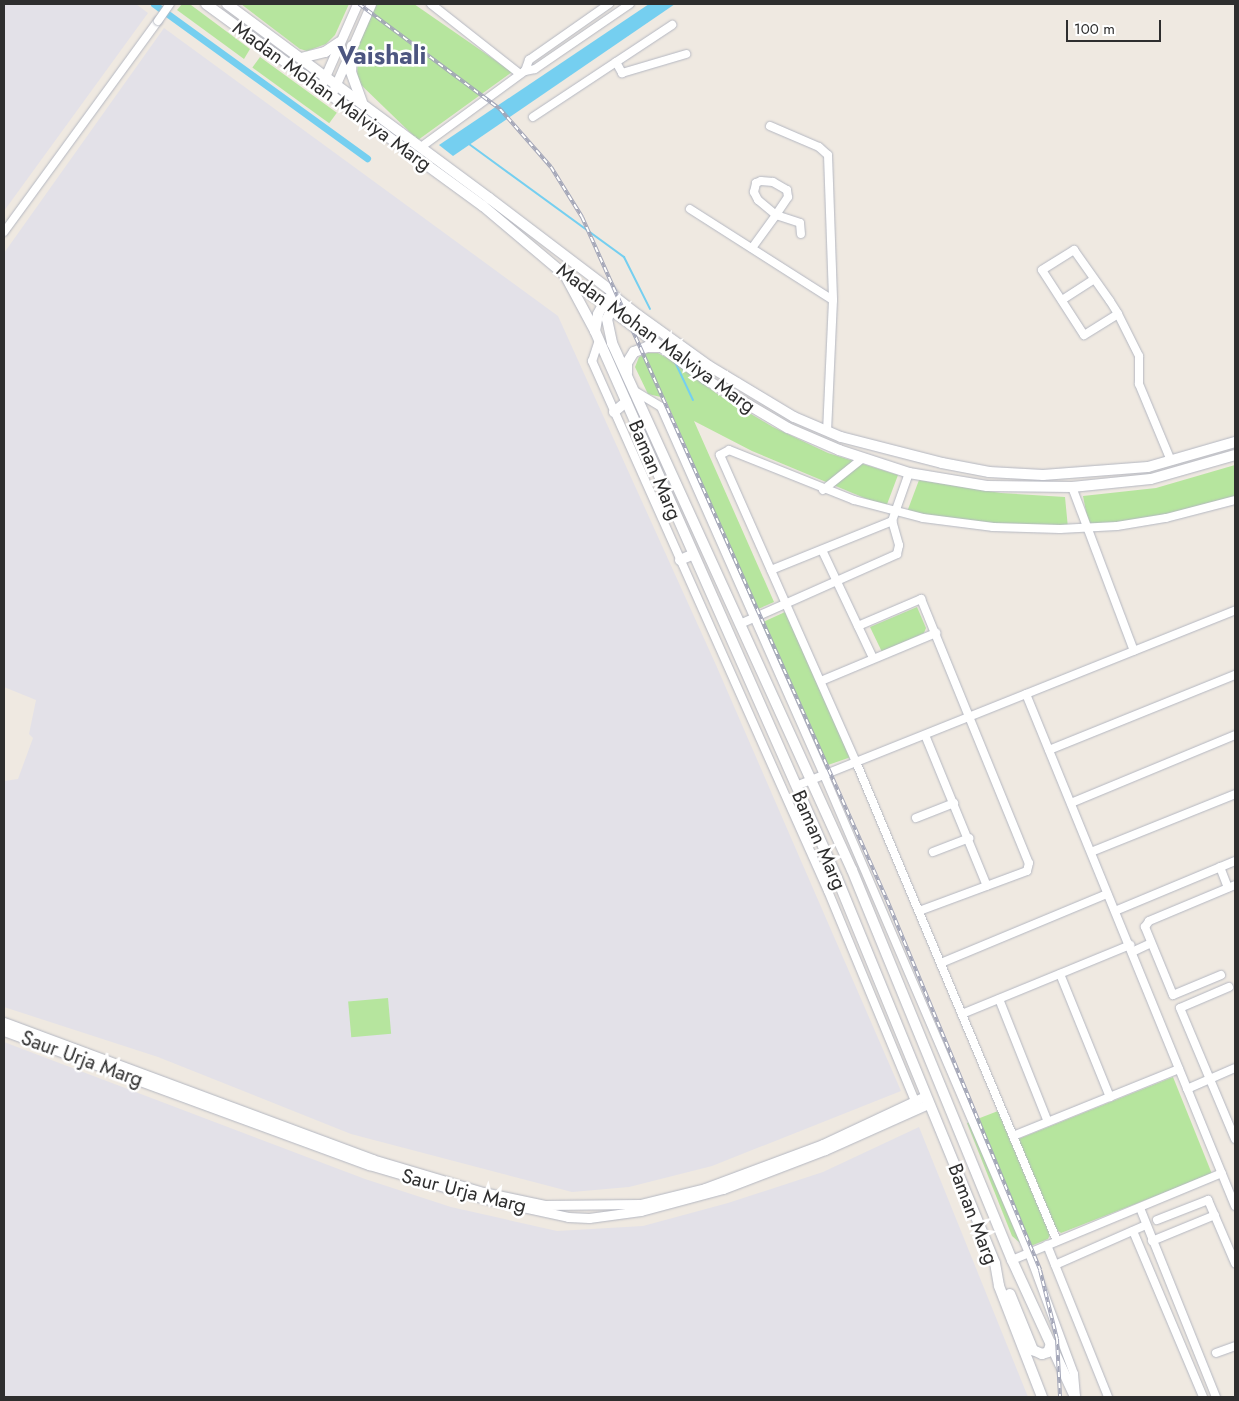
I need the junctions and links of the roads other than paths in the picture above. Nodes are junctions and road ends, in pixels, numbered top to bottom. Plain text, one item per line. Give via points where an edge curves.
1 (170, 4) edge
2 (206, 4) edge
3 (227, 4) edge
4 (357, 4) edge
5 (370, 4) edge
6 (431, 4) edge
7 (446, 4) edge
8 (609, 4) edge
9 (630, 4) edge
10 (442, 12) junction
11 (672, 25) dead end
12 (340, 42) junction
13 (352, 46) junction
14 (686, 54) dead end
15 (301, 58) junction
16 (616, 62) junction
17 (522, 73) junction
18 (325, 76) junction
19 (336, 84) junction
20 (320, 88) junction
21 (331, 96) junction
22 (363, 105) junction
23 (533, 117) dead end
24 (770, 126) dead end
25 (421, 147) junction
26 (690, 209) dead end
27 (776, 215) junction
28 (4, 232) edge
29 (801, 234) dead end
30 (752, 248) junction
31 (565, 275) junction
32 (1094, 279) junction
33 (613, 294) junction
34 (833, 300) junction
35 (1062, 300) junction
36 (608, 307) junction
37 (1118, 314) junction
38 (597, 336) junction
39 (661, 346) junction
40 (627, 376) junction
41 (633, 390) junction
42 (626, 402) junction
43 (614, 412) junction
44 (827, 431) junction
45 (1235, 442) edge
46 (1235, 455) edge
47 (863, 458) junction
48 (1171, 461) junction
49 (972, 469) junction
50 (910, 473) junction
51 (971, 483) junction
52 (1072, 487) junction
53 (823, 490) junction
54 (1235, 500) edge
55 (895, 511) junction
56 (892, 521) junction
57 (1087, 528) junction
58 (822, 550) junction
59 (692, 555) junction
60 (680, 560) junction
61 (771, 570) junction
62 (717, 573) junction
63 (837, 582) junction
64 (710, 594) junction
65 (729, 600) junction
66 (786, 604) junction
67 (715, 606) junction
68 (1235, 610) edge
69 (754, 618) junction
70 (740, 624) junction
71 (858, 626) junction
72 (936, 633) junction
73 (1134, 651) junction
74 (873, 658) junction
75 (1235, 675) edge
76 (820, 681) junction
77 (1026, 694) junction
78 (969, 717) junction
79 (925, 734) junction
80 (1235, 734) edge
81 (1049, 750) junction
82 (856, 762) junction
83 (824, 775) junction
84 (811, 780) junction
85 (796, 786) junction
86 (1235, 794) edge
87 (954, 803) junction
88 (1070, 803) junction
89 (916, 818) dead end
90 (968, 838) junction
91 (933, 852) dead end
92 (1091, 852) junction
93 (1235, 861) edge
94 (1220, 868) junction
95 (987, 886) junction
96 (1232, 886) edge
97 (1107, 894) junction
98 (919, 911) junction
99 (1115, 911) junction
100 (1151, 943) junction
101 (1131, 949) junction
102 (941, 963) junction
103 (892, 970) junction
104 (1060, 974) junction
105 (1221, 975) dead end
106 (876, 976) junction
107 (898, 986) junction
108 (1229, 987) dead end
109 (882, 992) junction
110 (999, 999) junction
111 (962, 1014) junction
112 (4, 1022) edge
113 (4, 1031) edge
114 (24, 1034) junction
115 (1235, 1068) edge
116 (1179, 1069) junction
117 (1210, 1078) junction
118 (1187, 1089) junction
119 (1110, 1097) junction
120 (927, 1100) junction
121 (916, 1105) junction
122 (1048, 1122) junction
123 (1013, 1136) junction
124 (1235, 1139) edge
125 (1222, 1173) junction
126 (1235, 1206) edge
127 (1140, 1208) junction
128 (1215, 1215) junction
129 (1157, 1220) dead end
130 (1146, 1225) junction
131 (1133, 1231) junction
132 (1057, 1241) junction
133 (1152, 1241) junction
134 (1047, 1246) junction
135 (1029, 1253) junction
136 (1012, 1260) junction
137 (994, 1263) junction
138 (1235, 1263) edge
139 (1055, 1265) junction
140 (1051, 1344) junction
141 (1235, 1346) edge
142 (1216, 1353) dead end
143 (1215, 1395) edge
144 (1042, 1397) edge
145 (1076, 1397) edge
146 (1108, 1397) edge
147 (1204, 1397) edge

1 - 28 street, bridge
2 - 20 main road, Madan Mohan Malviya Marg
3 - 15 main road, Madan Mohan Malviya Marg
4 - 12 street
5 - 13 street
6 - 10 street
7 - 10 street
8 - 17 street via 529,60
9 - 17 street via 535,69
10 - 17 street
11 - 16 street
12 - 15 main road via 324,52
12 - 18 street
13 - 19 street
13 - 22 main road via 351,72
14 - 16 street via 622,73
15 - 18 main road, Madan Mohan Malviya Marg
16 - 23 street
17 - 25 street
18 - 19 main road, Madan Mohan Malviya Marg
18 - 20 street
19 - 21 street
19 - 22 main road, Madan Mohan Malviya Marg
20 - 21 main road, Madan Mohan Malviya Marg
21 - 31 main road, Madan Mohan Malviya Marg via 483,206
22 - 25 main road, Madan Mohan Malviya Marg
24 - 34 street via 819,146 828,155
25 - 33 main road, Madan Mohan Malviya Marg
26 - 30 street
27 - 27 street via 758,200 754,192 756,183 773,182 787,190 788,197
27 - 29 street via 800,223
27 - 30 street
30 - 34 street
31 - 36 main road, Madan Mohan Malviya Marg
31 - 38 main road
32 - 35 street
32 - 35 street via 1074,250 1042,270
32 - 37 street
33 - 36 main road, Baman Marg
33 - 44 main road, Madan Mohan Malviya Marg via 749,392
34 - 44 street
35 - 37 street via 1084,335
36 - 38 main road, Baman Marg
36 - 39 main road, Madan Mohan Malviya Marg
36 - 40 main road, Baman Marg via 607,330
37 - 48 street via 1139,356 1139,384
38 - 42 main road, Baman Marg
38 - 43 street via 592,361
39 - 40 main road via 634,352 627,363
39 - 47 main road, Madan Mohan Malviya Marg via 728,394 788,428
40 - 41 main road, Baman Marg
41 - 62 main road, Baman Marg
41 - 69 street via 661,407
42 - 43 main road
42 - 59 main road, Baman Marg
43 - 60 street
44 - 49 main road, Madan Mohan Malviya Marg via 881,448
45 - 48 main road, Madan Mohan Malviya Marg
46 - 52 main road, Madan Mohan Malviya Marg via 1151,479
47 - 50 main road, Madan Mohan Malviya Marg
47 - 53 street
48 - 49 main road, Madan Mohan Malviya Marg via 1104,473 1043,475
49 - 51 main road
50 - 51 main road, Madan Mohan Malviya Marg
50 - 55 street
51 - 52 main road, Madan Mohan Malviya Marg
52 - 57 street
53 - 55 street
53 - 61 street via 729,450 721,452 720,458
54 - 57 street via 1166,518
55 - 56 street
55 - 57 street via 993,527
56 - 58 street
56 - 63 street via 899,545 897,554
57 - 73 street
58 - 61 street
58 - 63 street
59 - 60 main road
59 - 64 main road, Baman Marg
60 - 121 street via 828,891
61 - 66 street
62 - 64 main road
62 - 65 main road, Baman Marg
63 - 66 street
63 - 71 street
64 - 67 main road, Baman Marg
65 - 67 main road
65 - 70 main road, Baman Marg
66 - 69 street
66 - 76 street
67 - 85 main road, Baman Marg
68 - 73 street
69 - 70 street
69 - 83 street
70 - 84 main road, Baman Marg
71 - 72 street via 921,599
71 - 74 street
72 - 74 street
72 - 78 street
73 - 77 street
74 - 76 street
75 - 81 street
76 - 82 street
77 - 78 street
77 - 81 street
78 - 79 street
78 - 95 street via 1030,866 1027,871
79 - 82 street
79 - 87 street
80 - 88 street
81 - 88 street
82 - 83 street
82 - 98 street
83 - 84 street
83 - 135 street
84 - 85 street
84 - 103 main road, Baman Marg
85 - 106 main road, Baman Marg
86 - 92 street
87 - 89 street
87 - 90 street
88 - 92 street
90 - 91 street
90 - 95 street
92 - 97 street
93 - 94 street
94 - 96 street
94 - 99 street
95 - 98 street
96 - 100 street via 1149,922 1145,931
97 - 99 street
97 - 102 street
98 - 102 street
99 - 101 street
100 - 101 street
100 - 105 street via 1173,995
101 - 104 street
101 - 116 street
102 - 111 street
103 - 106 main road
103 - 107 main road, Baman Marg
104 - 110 street
104 - 119 street
106 - 109 main road, Baman Marg
107 - 109 main road
107 - 136 main road, Baman Marg
108 - 117 street via 1180,1008
109 - 120 main road, Baman Marg
110 - 111 street
110 - 122 street
111 - 123 street
112 - 114 street, Saur Urja Marg
113 - 114 street, Saur Urja Marg
114 - 121 street, Saur Urja Marg via 369,1165 568,1217 633,1213 678,1203 772,1172
115 - 117 street
116 - 118 street
116 - 119 street
117 - 118 street
117 - 124 street
118 - 125 street
119 - 122 street
120 - 121 street, Saur Urja Marg
120 - 137 main road, Baman Marg
122 - 123 street
123 - 132 street
125 - 126 street
125 - 127 street
127 - 130 street
127 - 132 street
128 - 129 street via 1208,1200
128 - 133 street
128 - 138 street
130 - 131 street
130 - 133 street
131 - 139 street
131 - 147 street
132 - 134 street
133 - 143 street
134 - 135 street
134 - 139 street
135 - 136 street
135 - 145 street via 1074,1374
136 - 140 main road, Baman Marg
137 - 140 main road via 1033,1350 1042,1354 1048,1352
137 - 144 main road, Baman Marg via 999,1286
139 - 146 street
140 - 145 main road, Baman Marg
141 - 142 street
143 - 147 street

